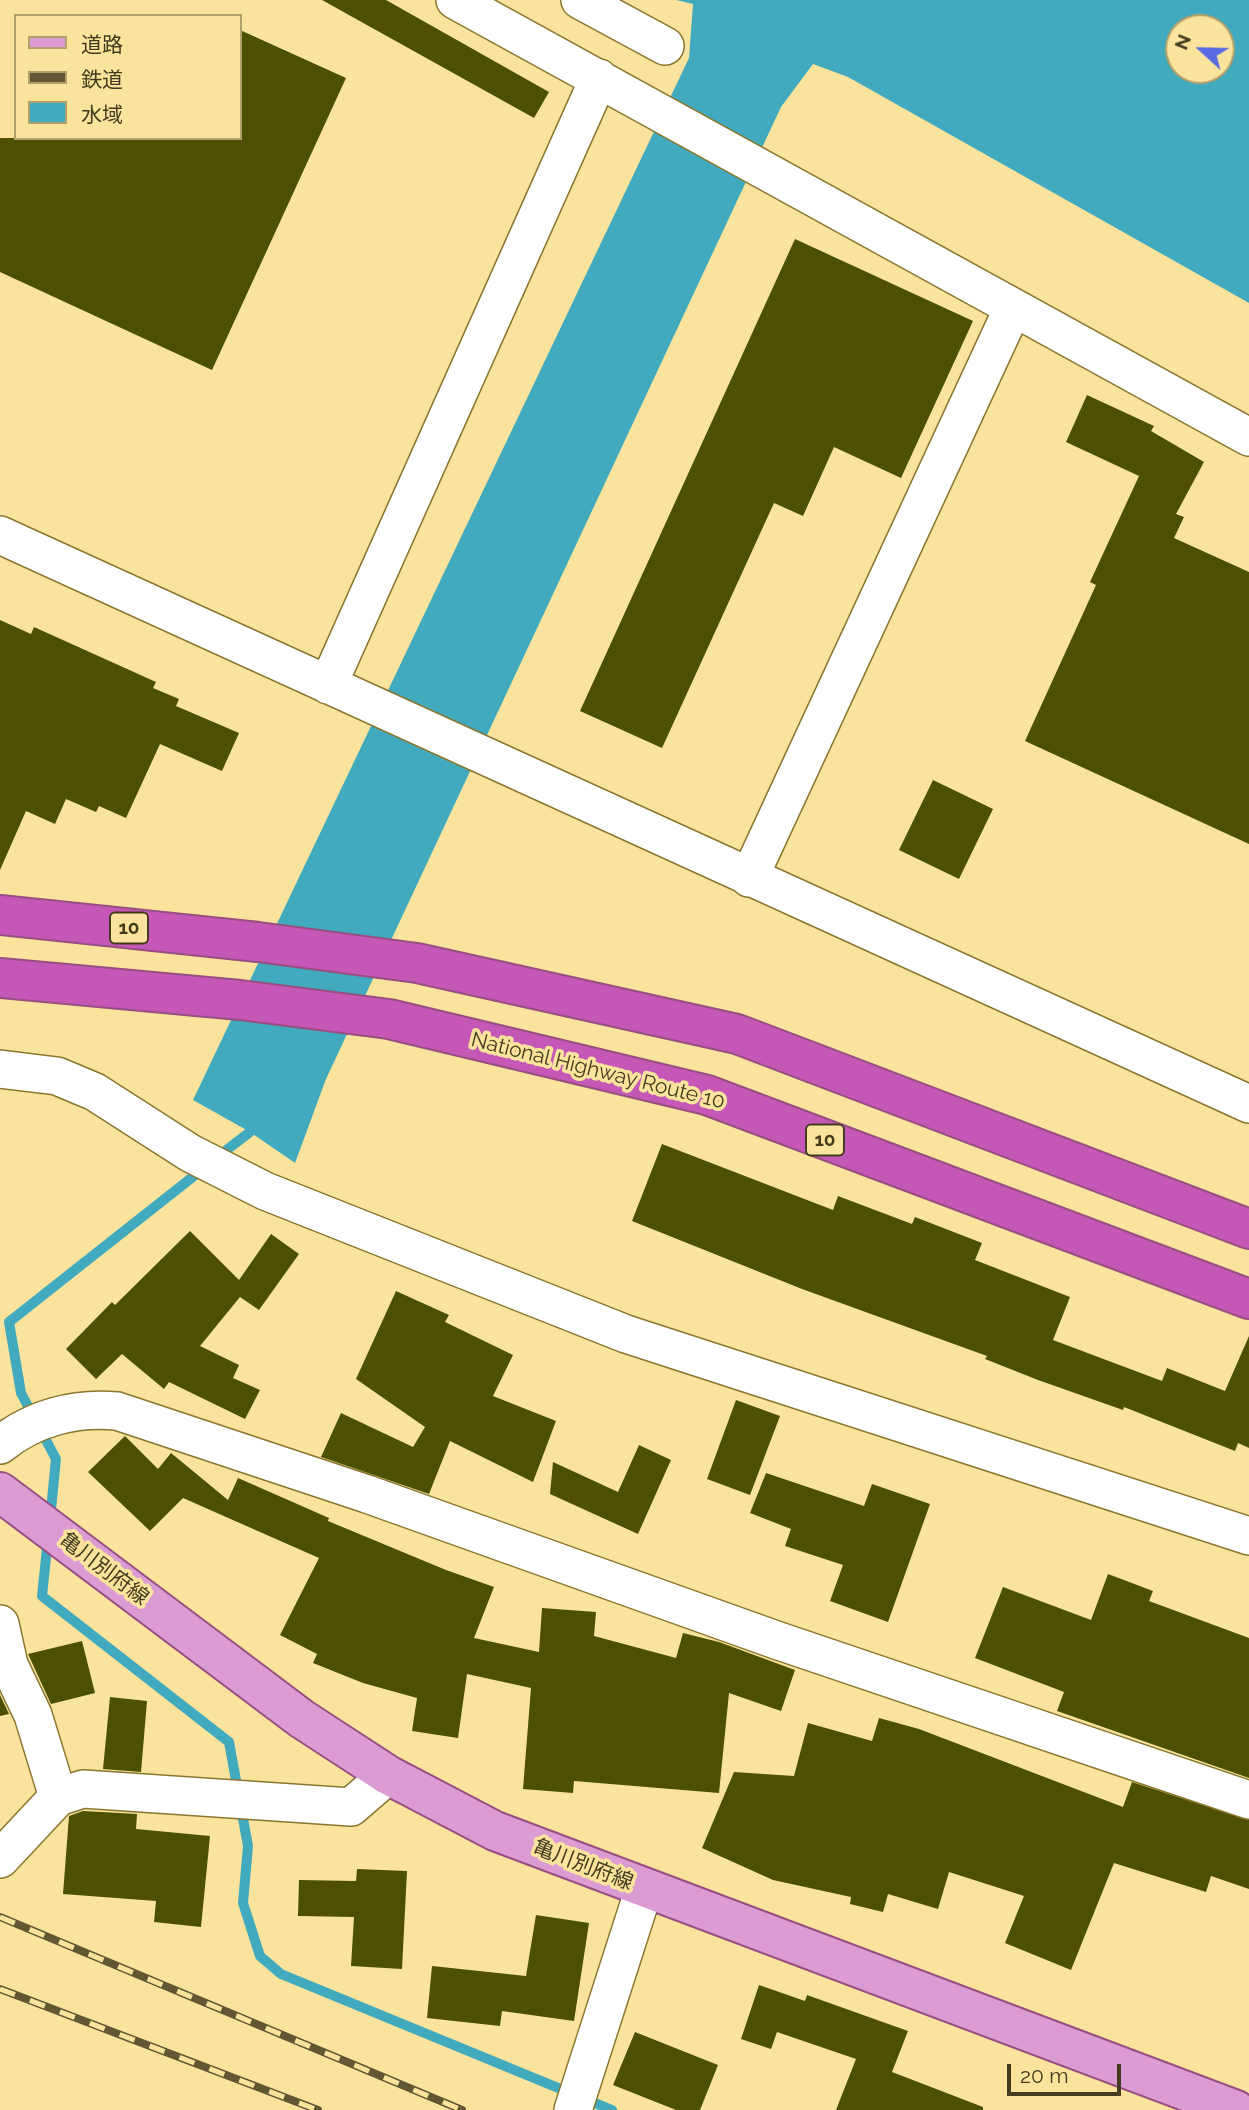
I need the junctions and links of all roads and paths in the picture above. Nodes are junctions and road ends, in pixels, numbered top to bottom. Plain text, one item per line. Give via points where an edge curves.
1 (455, 0) edge
2 (580, 0) edge
3 (665, 46) dead end
4 (612, 86) junction
5 (1013, 307) junction
6 (1249, 437) edge
7 (0, 534) edge
8 (335, 688) junction
9 (749, 878) junction
10 (0, 915) edge
11 (0, 978) edge
12 (0, 1069) edge
13 (1249, 1104) edge
14 (1249, 1228) edge
15 (1249, 1299) edge
16 (4, 1439) edge
17 (6, 1497) edge
18 (1249, 1536) edge
19 (0, 1624) edge
20 (388, 1775) junction
21 (58, 1797) junction
22 (1249, 1800) edge
23 (0, 1859) edge
24 (643, 1889) junction
25 (573, 2110) edge
26 (1236, 2110) edge

1 - 4 street
2 - 3 street
4 - 5 street
4 - 8 street
5 - 6 street
5 - 9 street
7 - 8 street
8 - 9 street
9 - 13 street
10 - 14 highway, 10 via 417,963 737,1034
11 - 15 highway, National Highway Route 10 / 10 via 389,1018 707,1095
12 - 18 street via 57,1076 95,1092 190,1153 265,1191 626,1334
16 - 22 street via 67,1411 117,1411
17 - 20 main road, 亀川別府線 via 271,1697
19 - 21 street via 9,1665 33,1715
20 - 21 street via 351,1807 83,1790
20 - 24 main road, 亀川別府線 via 495,1831
21 - 23 street
24 - 25 street
24 - 26 main road, 亀川別府線

